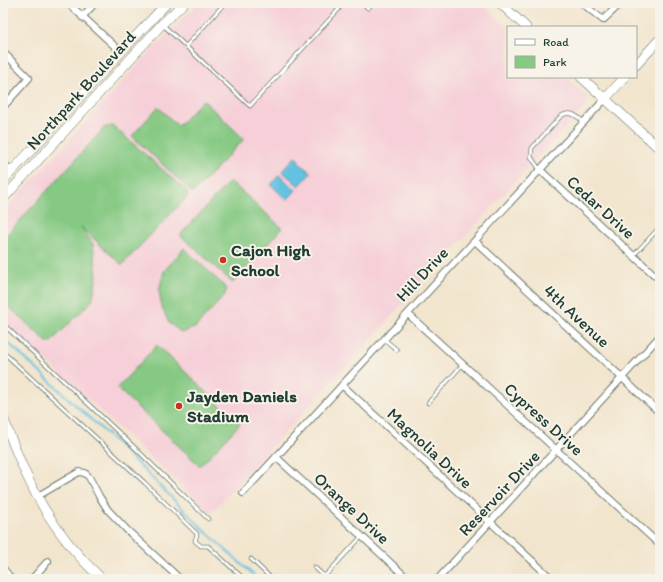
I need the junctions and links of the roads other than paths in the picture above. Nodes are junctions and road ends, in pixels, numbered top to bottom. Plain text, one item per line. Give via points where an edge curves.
1 (68, 3) edge
2 (95, 3) edge
3 (167, 3) edge
4 (184, 3) edge
5 (225, 3) edge
6 (332, 3) edge
7 (362, 3) edge
8 (372, 3) edge
9 (500, 3) edge
10 (582, 3) edge
11 (621, 3) edge
12 (82, 16) junction
13 (162, 24) junction
14 (525, 26) edge
15 (660, 39) edge
16 (186, 46) junction
17 (3, 52) edge
18 (121, 52) junction
19 (637, 64) edge
20 (582, 78) edge
21 (624, 78) edge
22 (605, 99) junction
23 (3, 107) edge
24 (584, 122) junction
25 (660, 150) edge
26 (3, 163) edge
27 (540, 170) junction
28 (12, 171) junction
29 (21, 180) junction
30 (3, 181) edge
31 (3, 199) edge
32 (660, 229) edge
33 (474, 241) junction
34 (633, 256) junction
35 (660, 280) edge
36 (408, 314) junction
37 (3, 324) edge
38 (660, 336) edge
39 (384, 339) junction
40 (396, 350) dead end
41 (3, 352) edge
42 (463, 364) junction
43 (623, 377) junction
44 (342, 385) junction
45 (428, 403) dead end
46 (660, 412) edge
47 (3, 418) edge
48 (557, 450) junction
49 (276, 458) junction
50 (243, 493) dead end
51 (38, 496) junction
52 (208, 519) dead end
53 (490, 522) junction
54 (362, 536) junction
55 (660, 544) edge
56 (251, 559) dead end
57 (48, 561) dead end
58 (314, 567) dead end
59 (3, 568) edge
60 (11, 579) edge
61 (32, 579) edge
62 (102, 579) edge
63 (180, 579) edge
64 (244, 579) edge
65 (272, 579) edge
66 (408, 579) edge
67 (438, 579) edge
68 (552, 579) edge

1 - 12 street
2 - 12 street
3 - 18 main road
4 - 13 main road, Northpark Boulevard
5 - 16 lane
6 - 16 lane via 339,9 250,106
7 - 8 lane via 368,8
9 - 14 main road
10 - 11 street via 603,20
12 - 18 street
13 - 16 lane
13 - 29 main road, Northpark Boulevard
15 - 19 main road
17 - 23 street via 29,78
18 - 28 main road
20 - 22 main road
21 - 22 main road, Hill Drive
22 - 24 street, Hill Drive
22 - 25 main road
24 - 27 street, Hill Drive
24 - 27 lane via 569,113 561,116 532,148 531,157
26 - 28 street
27 - 33 street, Hill Drive
27 - 34 street, Cedar Drive
28 - 29 main road
28 - 30 main road
29 - 31 main road, Northpark Boulevard
32 - 34 lane
33 - 36 street, Hill Drive
33 - 43 street, 4th Avenue
34 - 35 street, Cedar Drive
36 - 39 street, Hill Drive
36 - 42 street, Cypress Drive
37 - 52 lane
38 - 43 street, Reservoir Drive
39 - 40 lane
39 - 44 street, Hill Drive
41 - 64 lane via 197,534 195,541 201,546 208,546
42 - 45 lane
42 - 48 street, Cypress Drive
43 - 46 street, 4th Avenue
43 - 48 street, Reservoir Drive
44 - 49 street, Hill Drive
44 - 53 street, Magnolia Drive
47 - 51 main road via 25,472
48 - 53 street, Reservoir Drive
48 - 55 street, Cypress Drive
49 - 50 street, Hill Drive
49 - 54 street, Orange Drive
51 - 62 main road via 67,542
51 - 63 street via 79,472 85,473 108,510
53 - 67 street, Reservoir Drive
53 - 68 street, Magnolia Drive
54 - 58 lane via 326,575
54 - 66 street, Orange Drive
56 - 65 lane
57 - 61 street
59 - 60 street

